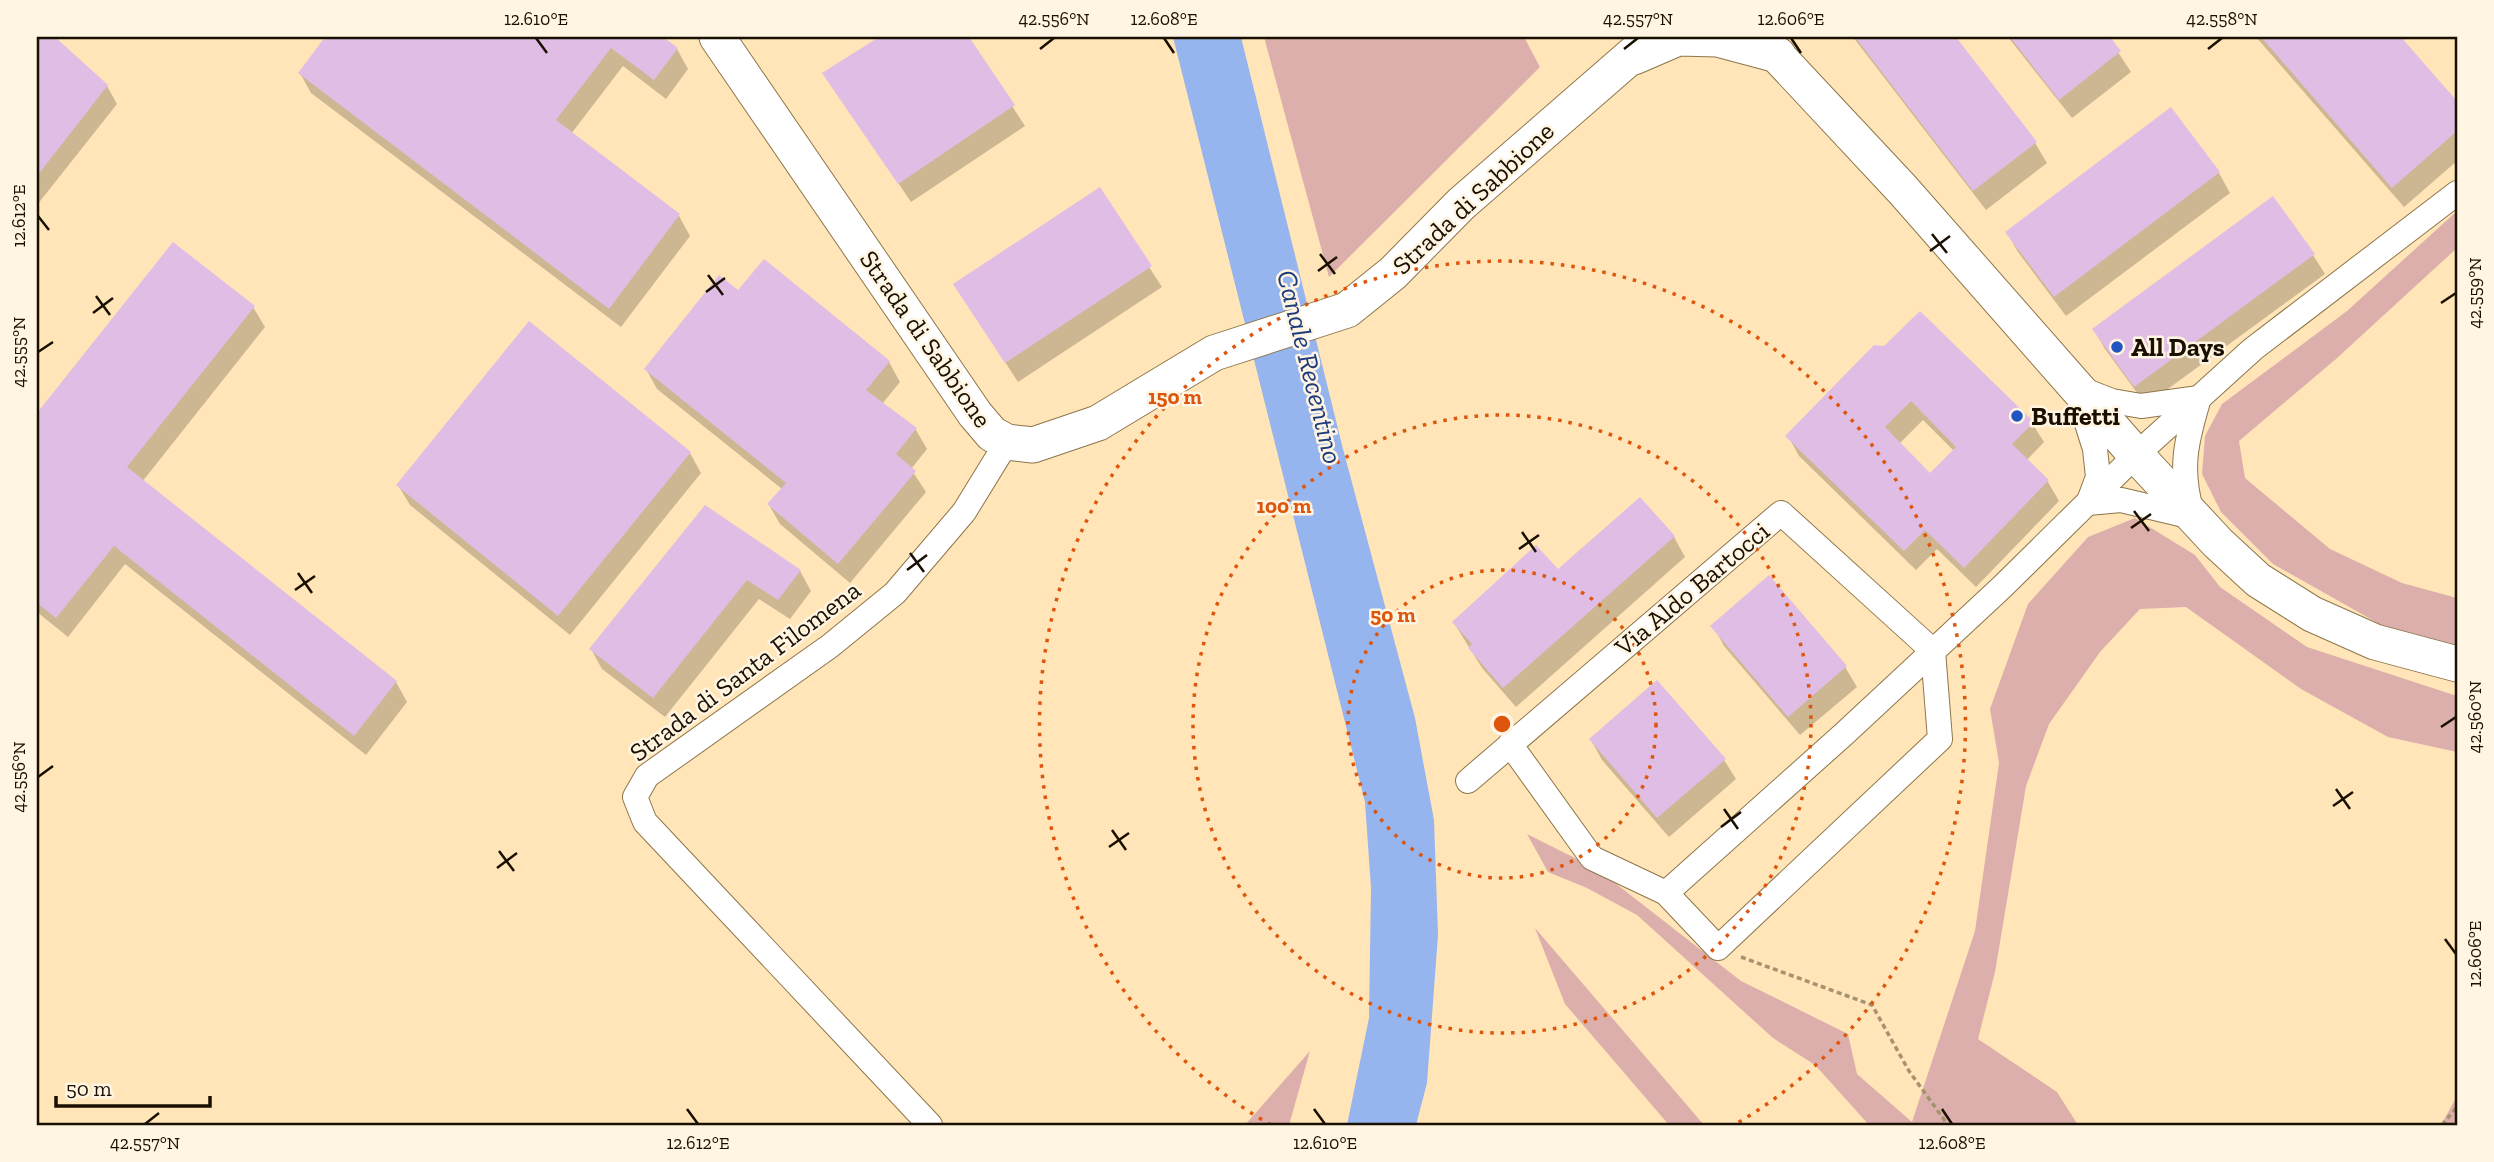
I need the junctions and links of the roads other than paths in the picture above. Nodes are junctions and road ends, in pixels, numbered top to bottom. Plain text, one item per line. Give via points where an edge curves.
1 (717, 37) edge
2 (1653, 37) edge
3 (1770, 43) edge
4 (1624, 61) junction
5 (2457, 180) edge
6 (2457, 193) edge
7 (2402, 236) junction
8 (2075, 387) junction
9 (2199, 398) junction
10 (1007, 442) junction
11 (2136, 455) junction
12 (2088, 503) junction
13 (2193, 517) junction
14 (1933, 651) junction
15 (2457, 664) edge
16 (1510, 744) junction
17 (1468, 781) dead end
18 (1667, 892) junction
19 (930, 1125) edge

1 - 10 main road, Strada di Sabbione via 975,414 992,434
2 - 4 main road, Strada di Sabbione
3 - 4 main road via 1678,38
3 - 8 main road
4 - 10 main road, Strada di Sabbione via 1347,310 1214,353 1098,423 1033,445
5 - 7 street
6 - 7 street
7 - 9 street via 2253,349
8 - 9 street via 2141,406
8 - 11 main road
8 - 12 street via 2095,449 2098,477
9 - 11 street
9 - 13 street via 2185,445 2186,491
10 - 19 street, Strada di Santa Filomena via 964,512 895,593 830,646 648,776 635,797 645,822
11 - 12 street
11 - 13 main road
12 - 13 street via 2121,500
12 - 14 street
13 - 15 main road via 2258,580 2312,614 2375,642
14 - 16 street, Via Aldo Bartocci via 1781,513
14 - 18 street
14 - 18 street via 1940,739 1718,948
16 - 17 street, Via Aldo Bartocci
16 - 18 street via 1592,858

